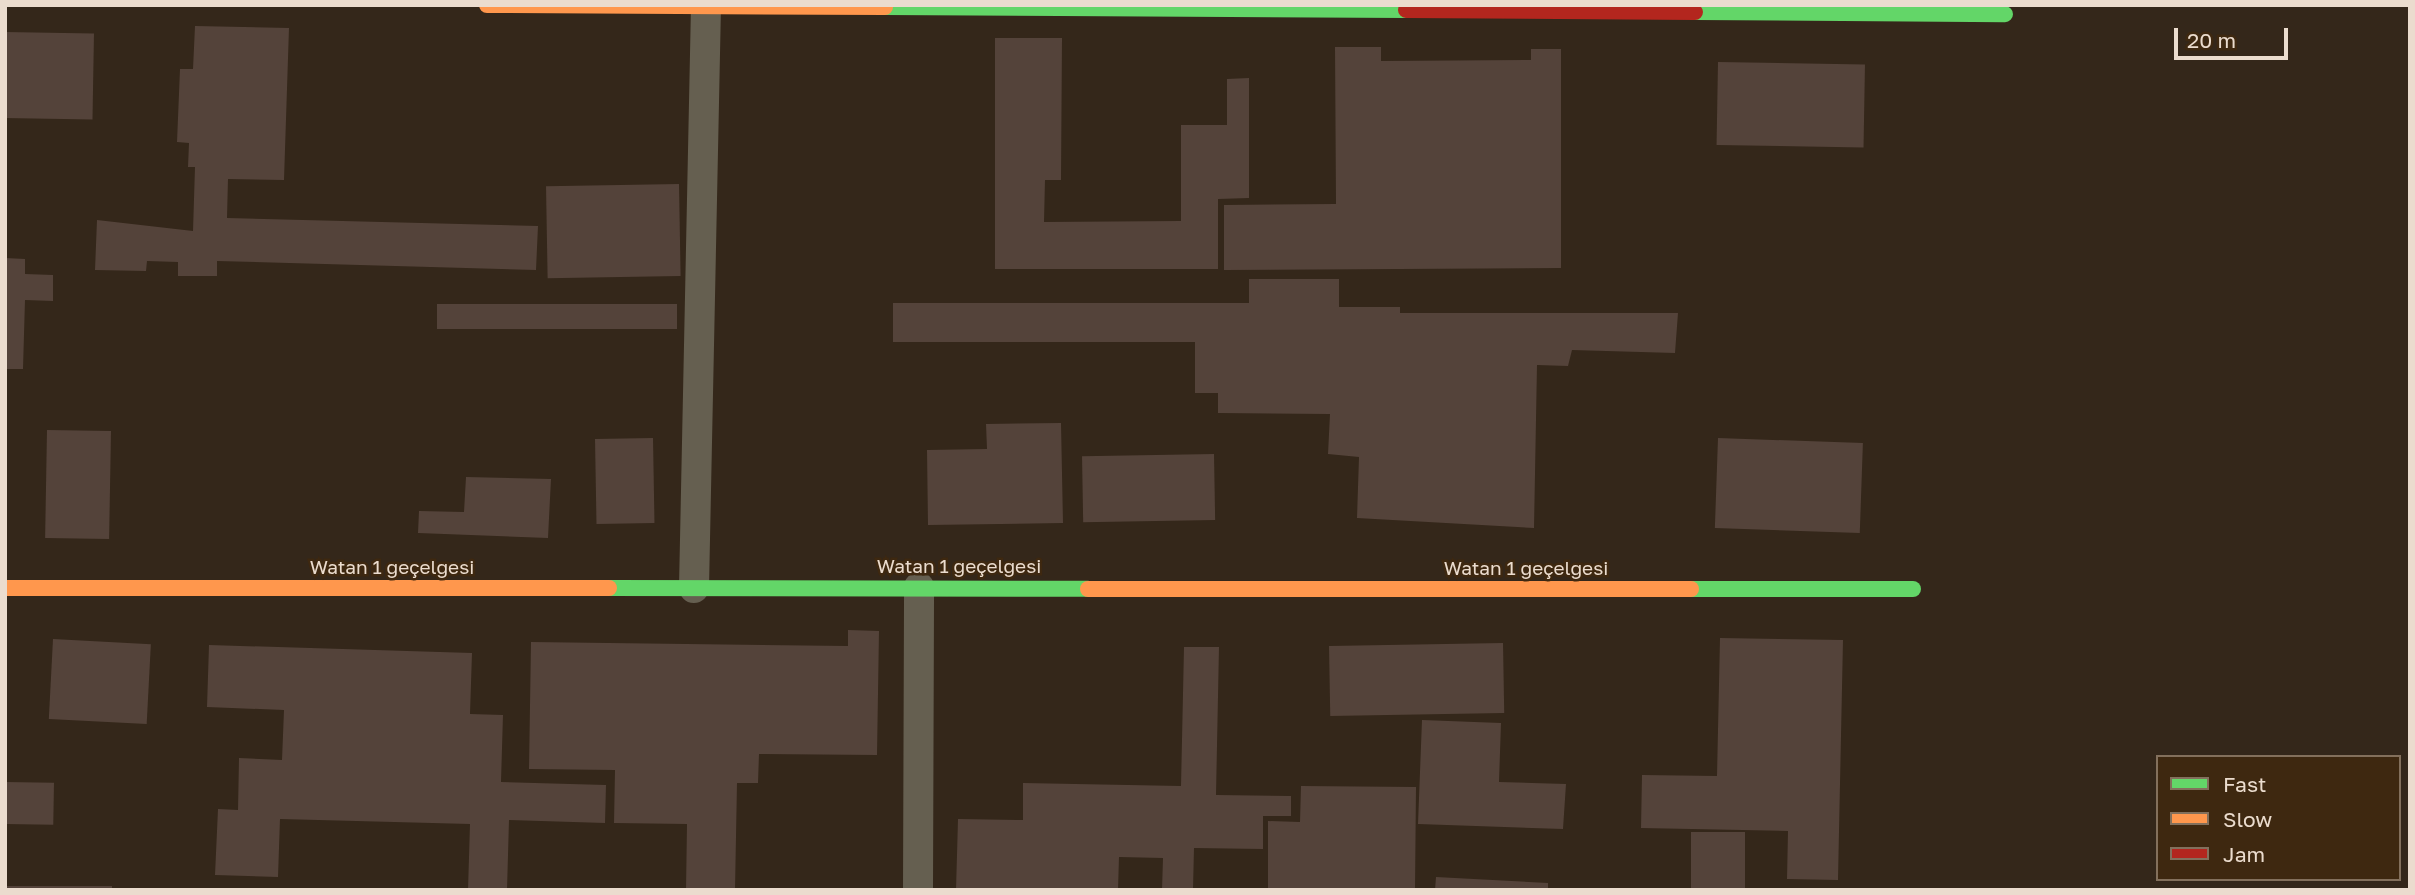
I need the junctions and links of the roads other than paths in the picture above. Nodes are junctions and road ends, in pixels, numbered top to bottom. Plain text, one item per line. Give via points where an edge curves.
1 (487, 5) edge
2 (706, 7) edge
3 (2005, 13) dead end
4 (919, 587) junction
5 (5, 588) edge
6 (694, 588) junction
7 (1913, 589) dead end
8 (918, 890) edge

1 - 2 street
2 - 3 street
2 - 6 street
4 - 6 street, Watan 1 geçelgesi
4 - 7 street, Watan 1 geçelgesi
4 - 8 street
5 - 6 street, Watan 1 geçelgesi

